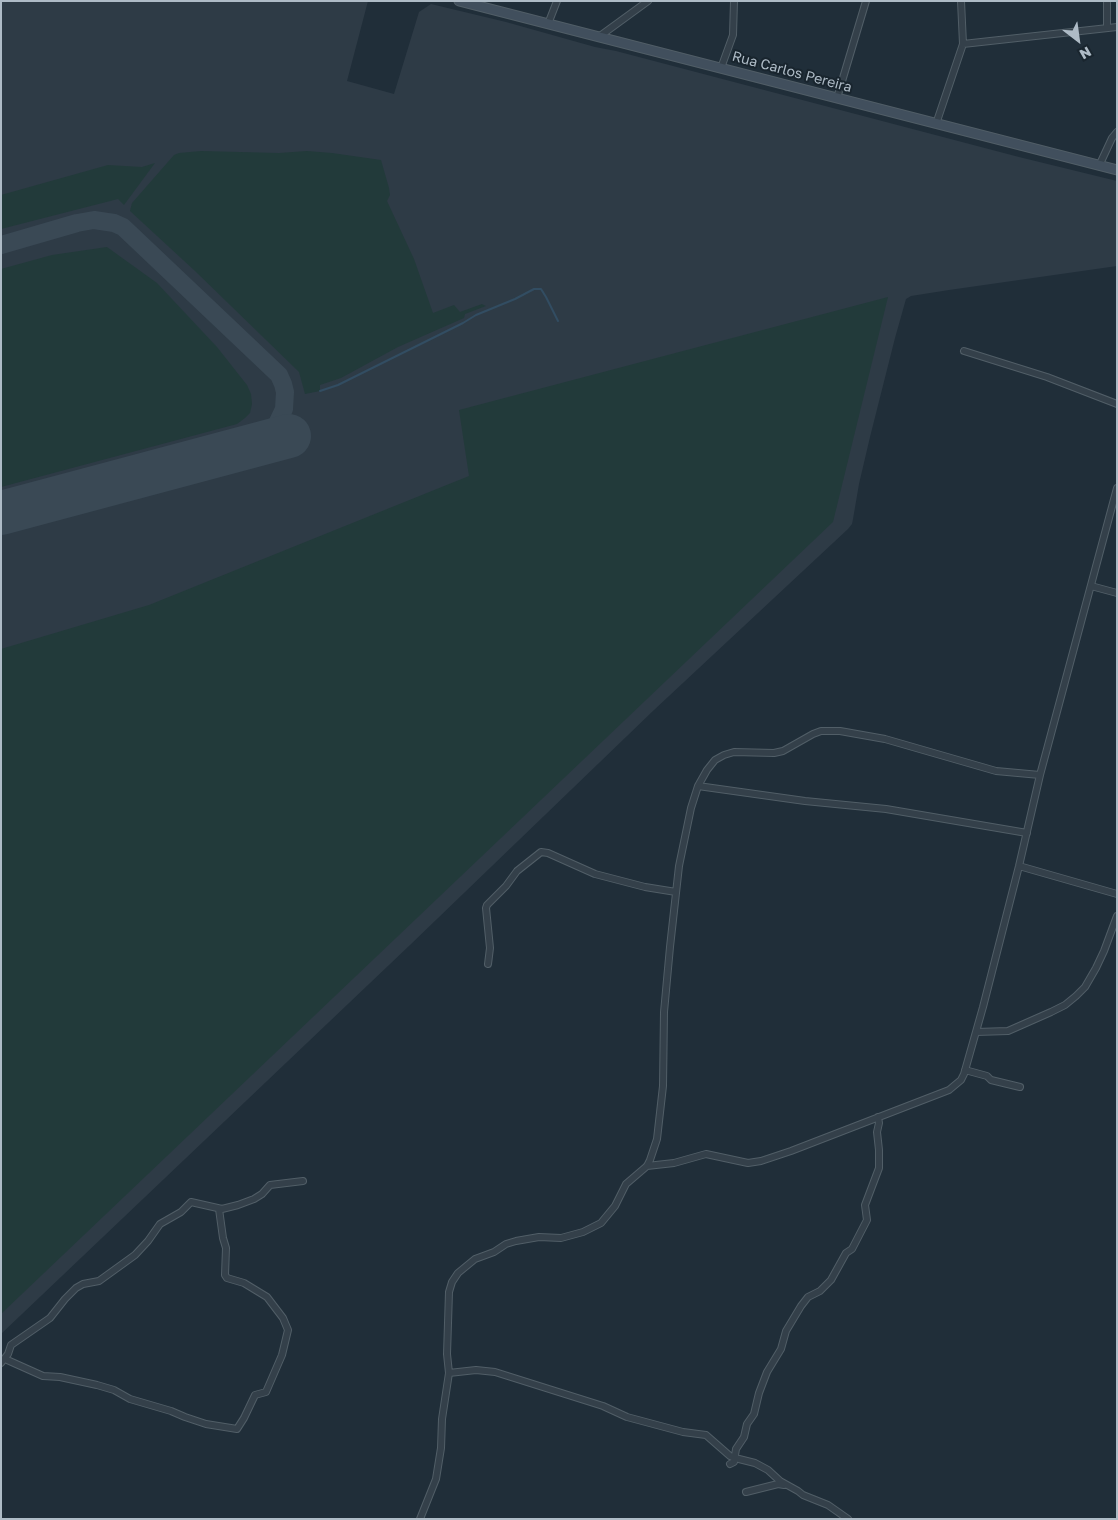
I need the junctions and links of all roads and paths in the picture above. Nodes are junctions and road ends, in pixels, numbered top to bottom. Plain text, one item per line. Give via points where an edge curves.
1 (460, 1) edge
2 (557, 1) edge
3 (648, 1) edge
4 (734, 1) edge
5 (866, 1) edge
6 (961, 1) edge
7 (1107, 1) edge
8 (548, 24) junction
9 (1117, 27) edge
10 (1107, 28) junction
11 (600, 36) junction
12 (963, 44) junction
13 (721, 68) junction
14 (837, 98) junction
15 (936, 124) junction
16 (1117, 132) edge
17 (1099, 166) junction
18 (1117, 170) edge
19 (964, 352) dead end
20 (1117, 404) edge
21 (1117, 488) edge
22 (1091, 586) junction
23 (1117, 593) edge
24 (1040, 775) junction
25 (698, 786) junction
26 (1027, 833) junction
27 (1019, 866) junction
28 (676, 892) junction
29 (1117, 894) edge
30 (1117, 916) edge
31 (488, 964) dead end
32 (976, 1032) junction
33 (966, 1070) junction
34 (1020, 1088) dead end
35 (878, 1117) junction
36 (647, 1166) junction
37 (303, 1181) dead end
38 (219, 1209) junction
39 (3, 1361) edge
40 (449, 1373) junction
41 (735, 1458) junction
42 (730, 1464) dead end
43 (788, 1486) junction
44 (746, 1492) dead end
45 (420, 1519) edge
46 (848, 1519) edge

1 - 8 main road, Rua Carlos Pereira
2 - 8 street
3 - 11 street
4 - 13 street via 733,35
5 - 14 street
6 - 12 street
7 - 10 street
8 - 11 main road, Rua Carlos Pereira
9 - 10 street
10 - 12 street
11 - 13 main road, Rua Carlos Pereira
12 - 15 street
13 - 14 main road, Rua Carlos Pereira
14 - 15 main road, Rua Carlos Pereira
15 - 17 main road, Rua Carlos Pereira
16 - 17 street
17 - 18 main road, Rua Carlos Pereira
19 - 20 street via 1047,377
21 - 22 street
22 - 23 street
22 - 24 street
24 - 25 street via 996,771 885,739 840,731 804,737 774,753 746,751 724,755 715,760
24 - 26 street
25 - 26 street via 886,809
25 - 28 street via 678,866
26 - 27 street
27 - 29 street
27 - 32 street
28 - 31 street via 595,874 548,852 540,852 517,871 487,904
28 - 36 street via 664,1012 663,1086 657,1139
30 - 32 street via 1096,968 1076,996 1065,1005 1008,1031
32 - 33 street
33 - 34 street
33 - 35 street via 961,1080 949,1090
35 - 36 street via 761,1161 748,1163 706,1154
35 - 41 street via 879,1168 865,1205 868,1220 830,1280 820,1291 808,1297 786,1331
36 - 40 street via 626,1184 601,1223 561,1238 539,1237 506,1244 475,1259 458,1273 449,1292
37 - 38 street via 270,1185 254,1199
38 - 39 street via 190,1202 181,1212 160,1224 135,1255 99,1281 76,1288 50,1318 11,1345
38 - 39 street via 226,1248 225,1275 267,1297 288,1330 266,1392 255,1394 236,1429 206,1424 130,1399 114,1390 43,1376
40 - 41 street via 495,1372 628,1416 683,1432 706,1435
40 - 45 street via 436,1479
41 - 42 street
41 - 43 street via 755,1463
43 - 44 street via 778,1484
43 - 46 street via 828,1505

